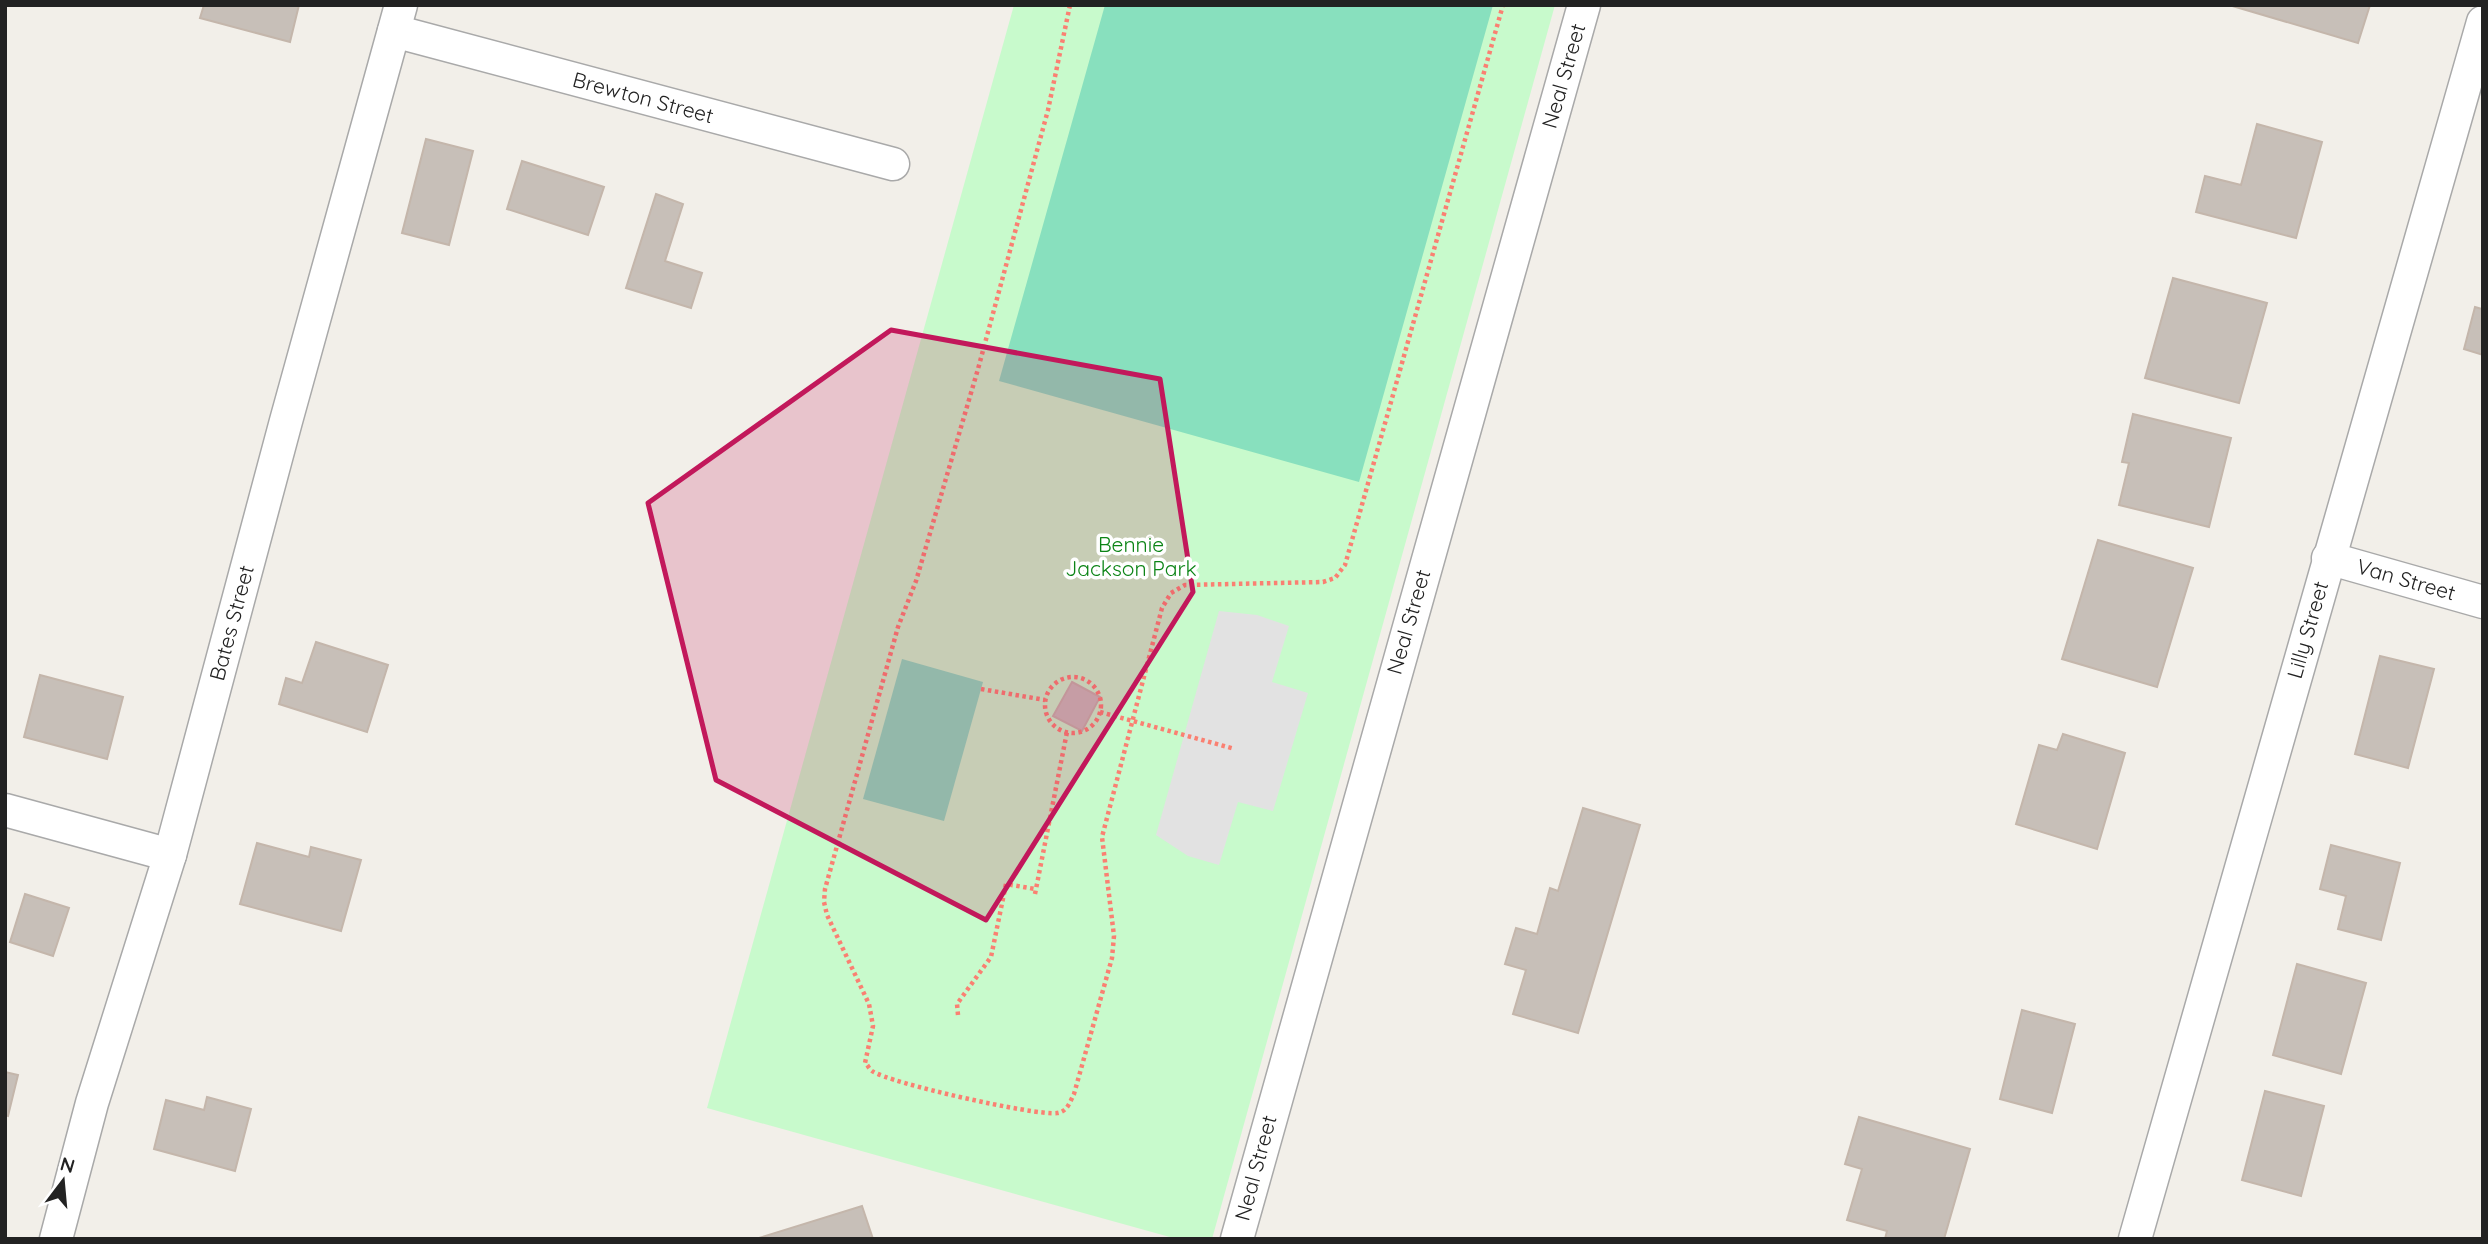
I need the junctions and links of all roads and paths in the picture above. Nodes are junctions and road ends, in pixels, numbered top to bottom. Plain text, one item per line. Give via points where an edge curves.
1 (1070, 5) edge
2 (1503, 5) edge
3 (1584, 5) edge
4 (397, 18) edge
5 (2483, 22) edge
6 (893, 164) dead end
7 (2328, 558) junction
8 (2483, 602) edge
9 (981, 689) dead end
10 (1045, 700) junction
11 (1100, 712) junction
12 (1133, 721) junction
13 (1067, 732) junction
14 (1236, 749) dead end
15 (5, 810) edge
16 (170, 855) junction
17 (958, 1015) dead end
18 (56, 1239) edge
19 (1237, 1239) edge
20 (2135, 1239) edge

1 - 12 path via 1048,110 978,369 916,581 898,627 825,889 827,915 869,1004 873,1026 865,1063 873,1071 1009,1107 1058,1113 1067,1109 1112,958 1114,936 1102,837
2 - 12 path via 1345,565 1335,578 1323,582 1185,585 1171,593 1162,608
3 - 19 street, Neal Street
4 - 6 street, Brewton Street
4 - 16 street, Bates Street
5 - 7 street, Lilly Street
7 - 8 street, Van Street
7 - 20 street, Lilly Street
9 - 10 path
10 - 11 path via 1054,685 1079,678 1098,695
10 - 13 path via 1048,718
11 - 12 path
11 - 13 path via 1089,728
12 - 14 path
13 - 17 path via 1035,891 1006,884 991,957 957,1004
15 - 16 street
16 - 18 street, Bates Street via 92,1103

